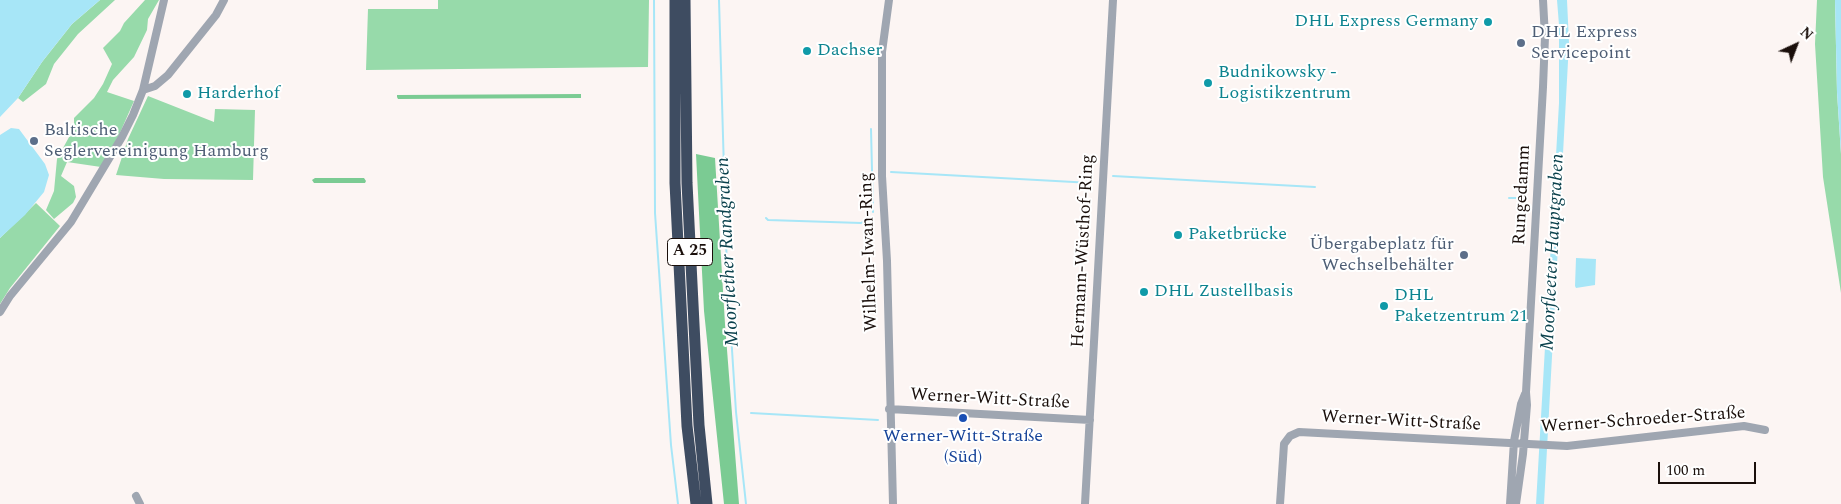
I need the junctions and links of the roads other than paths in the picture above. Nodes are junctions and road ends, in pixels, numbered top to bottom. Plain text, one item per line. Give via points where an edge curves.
1 (164, 0) edge
2 (224, 0) edge
3 (675, 0) edge
4 (685, 0) edge
5 (889, 0) edge
6 (1113, 0) edge
7 (1542, 0) edge
8 (143, 90) junction
9 (0, 312) edge
10 (1526, 392) junction
11 (889, 409) junction
12 (1090, 420) junction
13 (1764, 430) dead end
14 (1514, 444) junction
15 (1524, 444) junction
16 (136, 496) dead end
17 (140, 504) edge
18 (696, 504) edge
19 (707, 504) edge
20 (893, 504) edge
21 (1085, 504) edge
22 (1280, 504) edge
23 (1510, 504) edge
24 (1516, 504) edge

1 - 8 street
2 - 8 street via 216,15 168,75 155,86
3 - 18 highway, A 25 via 675,193 687,426
4 - 19 highway, A 25 via 687,183 699,425
5 - 11 street, Wilhelm-Iwan-Ring via 882,52 882,176
6 - 12 street, Hermann-Wüsthof-Ring
7 - 10 street, Rungedamm via 1544,88
8 - 9 street via 122,138 71,222
10 - 14 street, Rungedamm
10 - 15 street, Rungedamm
11 - 12 street, Werner-Witt-Straße
11 - 20 street, Wilhelm-Iwan-Ring
12 - 21 street, Hermann-Wüsthof-Ring
13 - 15 street, Werner-Schroeder-Straße via 1744,426 1567,446
14 - 15 street, Werner-Witt-Straße
14 - 22 street, Werner-Witt-Straße via 1292,434 1284,446
14 - 23 street, Rungedamm
15 - 24 street, Rungedamm
16 - 17 street

